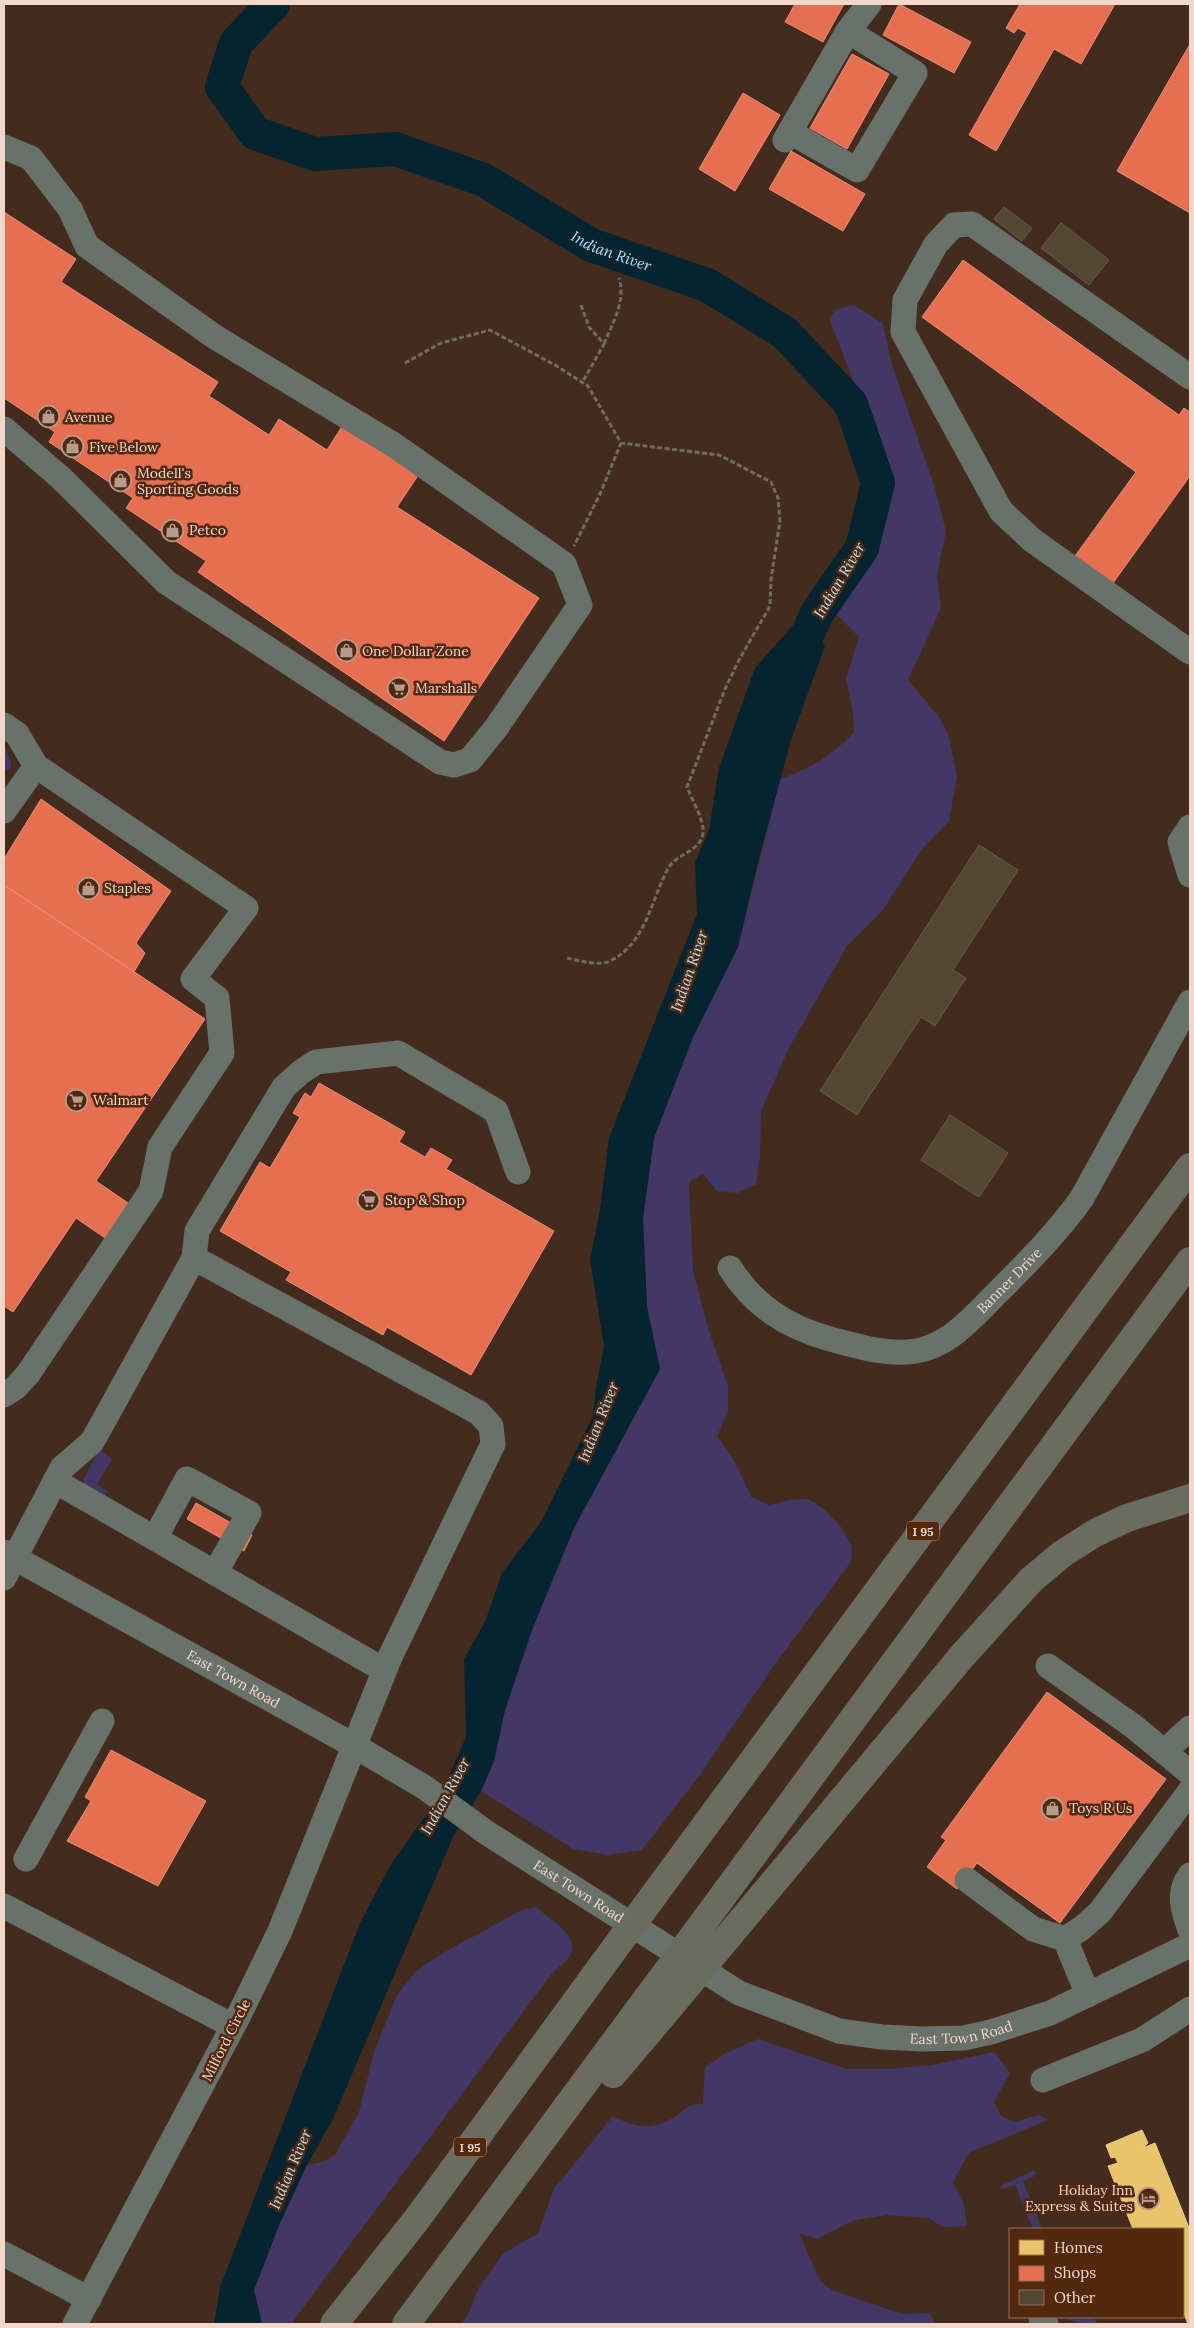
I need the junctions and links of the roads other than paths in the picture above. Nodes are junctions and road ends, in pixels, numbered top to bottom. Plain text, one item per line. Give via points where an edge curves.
1 (869, 4) edge
2 (848, 31) junction
3 (4, 147) edge
4 (1190, 377) edge
5 (4, 429) edge
6 (1190, 652) edge
7 (4, 725) edge
8 (36, 766) junction
9 (4, 811) edge
10 (1190, 827) edge
11 (1190, 875) edge
12 (1190, 1002) edge
13 (1190, 1167) edge
14 (518, 1172) dead end
15 (194, 1258) junction
16 (1190, 1261) edge
17 (730, 1268) dead end
18 (4, 1395) edge
19 (55, 1481) junction
20 (1190, 1498) edge
21 (154, 1538) junction
22 (7, 1563) edge
23 (215, 1573) junction
24 (1048, 1666) dead end
25 (384, 1670) junction
26 (102, 1721) dead end
27 (1190, 1728) edge
28 (353, 1745) junction
29 (1165, 1751) junction
30 (1190, 1773) edge
31 (1190, 1791) edge
32 (26, 1859) dead end
33 (1190, 1875) edge
34 (967, 1880) dead end
35 (4, 1906) edge
36 (1190, 1930) edge
37 (1065, 1939) junction
38 (1190, 1945) edge
39 (1088, 1996) junction
40 (658, 2004) junction
41 (1190, 2009) edge
42 (233, 2026) junction
43 (1043, 2080) dead end
44 (4, 2254) edge
45 (89, 2299) junction
46 (74, 2324) edge
47 (334, 2324) edge
48 (406, 2324) edge

1 - 2 street
2 - 2 street via 788,136 857,170 915,73
3 - 5 street via 31,158 70,209 87,246 216,336 394,445 564,564 580,605 496,728 470,760 454,765 440,762 166,582 61,478
4 - 6 street via 972,224 954,225 936,244 906,300 903,332 1001,511 1032,540
7 - 8 street via 17,734
8 - 9 street
8 - 18 street via 246,908 193,979 217,998 222,1053 160,1147 151,1191 28,1374
10 - 11 street via 1180,842
12 - 17 street, Banner Drive via 1082,1198 1034,1256 950,1336 932,1346 900,1353 821,1336 760,1305
13 - 47 highway, I 95, bridge via 417,2219
14 - 15 street via 496,1111 398,1053 316,1062 284,1087 197,1230
15 - 19 street via 92,1442 62,1468
15 - 25 street, Milford Circle via 479,1413 491,1426 493,1444
16 - 40 highway, bridge via 703,1924
19 - 21 street
19 - 22 street
20 - 40 highway, bridge via 1127,1518 1095,1533 1062,1554 1031,1580 963,1655 727,1938
21 - 23 street
21 - 23 street via 187,1479 249,1513
22 - 28 street, East Town Road
23 - 25 street
24 - 29 street
25 - 28 street, Milford Circle
26 - 32 street
27 - 29 street
28 - 39 street, East Town Road via 424,1787 487,1833 739,1993 839,2031 882,2037 964,2038 1023,2023
28 - 42 street, Milford Circle via 280,1931
29 - 30 street
31 - 37 street via 1100,1912
33 - 36 street via 1184,1885 1182,1899
34 - 37 street via 1033,1929
35 - 42 street
37 - 39 street
38 - 39 street, East Town Road
40 - 48 highway via 513,2181
41 - 43 street via 1142,2040
42 - 45 street, Milford Circle
44 - 45 street
45 - 46 street, Milford Circle

